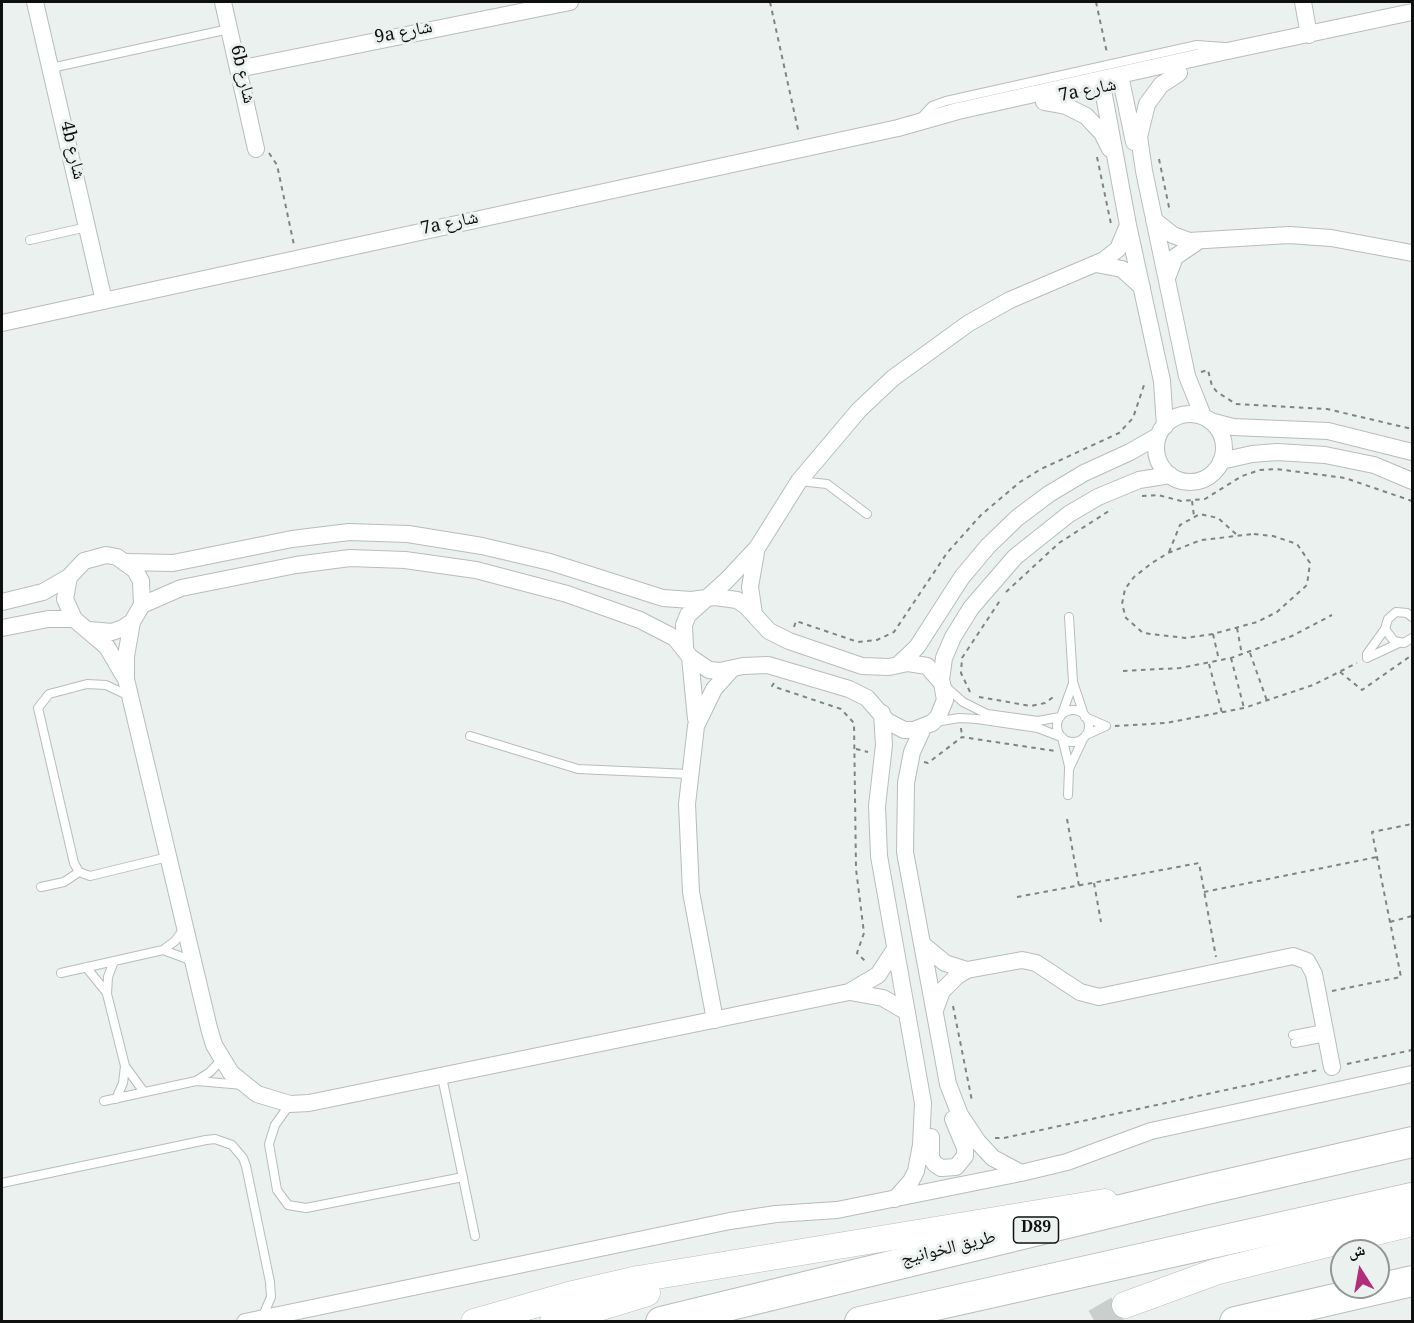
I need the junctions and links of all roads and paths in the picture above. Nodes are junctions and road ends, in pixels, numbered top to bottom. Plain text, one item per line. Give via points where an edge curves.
1 (35, 2) edge
2 (223, 2) edge
3 (570, 2) edge
4 (770, 2) edge
5 (1096, 2) edge
6 (1303, 2) edge
7 (1311, 2) edge
8 (528, 6) edge
9 (1413, 12) edge
10 (229, 29) junction
11 (1314, 34) junction
12 (1274, 43) junction
13 (51, 68) junction
14 (238, 69) junction
15 (1179, 73) junction
16 (1111, 79) junction
17 (1044, 102) junction
18 (898, 128) junction
19 (802, 148) junction
20 (256, 149) joint
21 (1095, 150) dead end
22 (1157, 154) dead end
23 (1144, 171) junction
24 (1118, 173) junction
25 (1172, 216) dead end
26 (1154, 220) junction
27 (1128, 225) junction
28 (87, 227) junction
29 (1111, 227) dead end
30 (30, 240) dead end
31 (1197, 242) junction
32 (1413, 253) edge
33 (297, 259) junction
34 (1096, 264) junction
35 (1167, 281) junction
36 (1142, 287) junction
37 (104, 301) junction
38 (2, 323) edge
39 (1207, 418) junction
40 (1161, 431) junction
41 (1413, 452) edge
42 (1221, 461) junction
43 (1170, 476) junction
44 (798, 481) junction
45 (1413, 481) edge
46 (1140, 496) dead end
47 (1192, 501) junction
48 (1413, 501) edge
49 (1115, 507) dead end
50 (867, 514) dead end
51 (1194, 516) junction
52 (1237, 535) junction
53 (757, 548) junction
54 (1168, 553) junction
55 (127, 562) junction
56 (69, 577) junction
57 (705, 599) junction
58 (2, 602) edge
59 (142, 605) junction
60 (1413, 605) edge
61 (1402, 611) junction
62 (754, 614) junction
63 (1332, 615) dead end
64 (1069, 617) dead end
65 (1413, 617) edge
66 (74, 619) junction
67 (132, 622) junction
68 (2, 628) edge
69 (1236, 628) junction
70 (1385, 629) junction
71 (89, 630) junction
72 (1213, 634) junction
73 (1413, 638) edge
74 (1405, 644) edge
75 (688, 652) junction
76 (1250, 652) junction
77 (1242, 655) junction
78 (1413, 655) edge
79 (1231, 658) junction
80 (1367, 658) junction
81 (1220, 661) junction
82 (1209, 663) junction
83 (898, 665) junction
84 (732, 669) junction
85 (1123, 671) dead end
86 (1340, 672) junction
87 (126, 679) junction
88 (942, 681) junction
89 (1072, 686) junction
90 (130, 698) junction
91 (1267, 701) junction
92 (1244, 708) junction
93 (882, 713) junction
94 (1222, 713) junction
95 (1061, 715) junction
96 (1085, 716) junction
97 (959, 718) junction
98 (1008, 720) junction
99 (928, 725) junction
100 (696, 726) junction
101 (1106, 726) junction
102 (470, 736) dead end
103 (1084, 736) junction
104 (962, 737) junction
105 (1061, 737) junction
106 (856, 749) dead end
107 (1066, 753) junction
108 (883, 755) junction
109 (909, 760) junction
110 (1070, 770) junction
111 (689, 774) junction
112 (1068, 795) dead end
113 (1067, 819) dead end
114 (1413, 824) edge
115 (168, 857) junction
116 (1377, 857) junction
117 (79, 872) junction
118 (1094, 883) junction
119 (1079, 885) junction
120 (40, 887) dead end
121 (1204, 892) junction
122 (1017, 897) dead end
123 (1413, 916) edge
124 (1101, 922) dead end
125 (1390, 922) junction
126 (185, 928) junction
127 (922, 944) junction
128 (895, 949) junction
129 (163, 950) junction
130 (114, 961) junction
131 (193, 961) junction
132 (87, 967) junction
133 (967, 970) junction
134 (1219, 971) junction
135 (61, 973) dead end
136 (948, 983) junction
137 (849, 992) junction
138 (107, 994) junction
139 (1318, 994) junction
140 (935, 1010) junction
141 (907, 1012) junction
142 (715, 1020) junction
143 (1325, 1033) junction
144 (1294, 1039) dead end
145 (1413, 1050) edge
146 (221, 1060) junction
147 (125, 1066) junction
148 (1332, 1067) junction
149 (1413, 1074) edge
150 (442, 1077) junction
151 (196, 1081) junction
152 (948, 1084) junction
153 (243, 1085) junction
154 (922, 1089) junction
155 (144, 1092) junction
156 (116, 1099) junction
157 (104, 1101) dead end
158 (290, 1104) junction
159 (973, 1108) dead end
160 (987, 1135) dead end
161 (1413, 1142) edge
162 (1021, 1173) junction
163 (463, 1177) junction
164 (2, 1183) edge
165 (1203, 1190) junction
166 (1413, 1198) edge
167 (895, 1199) junction
168 (1413, 1223) edge
169 (475, 1236) dead end
170 (778, 1257) junction
171 (1413, 1281) edge
172 (1125, 1305) tunnel mouth
173 (254, 1320) edge
174 (474, 1322) edge
175 (553, 1322) edge
176 (661, 1322) edge
177 (860, 1322) edge
178 (1235, 1322) edge

1 - 13 street, 4b شارع
2 - 10 street, 6b شارع
3 - 8 street, 9a شارع
4 - 19 path
5 - 16 path
6 - 11 street
7 - 11 street
8 - 14 street, 9a شارع
9 - 11 street, 7a شارع
10 - 13 lane
10 - 14 street, 6b شارع
11 - 12 street, 7a شارع
12 - 15 street, 7a شارع
12 - 16 street, 7a شارع
13 - 28 street, 4b شارع
14 - 20 street, 6b شارع
15 - 16 street, 7a شارع
15 - 23 street via 1161,85 1143,114 1139,138
16 - 17 street, 7a شارع
16 - 18 street, 7a شارع
16 - 23 street
16 - 24 street
17 - 18 street, 7a شارع
17 - 24 street via 1077,110 1095,124 1108,143
18 - 19 street, 7a شارع
19 - 33 street, 7a شارع
20 - 33 path via 267,151 275,159
21 - 29 path
22 - 25 path
23 - 26 street
24 - 27 street
26 - 31 street via 1173,235
26 - 35 street
27 - 34 street via 1118,249
27 - 36 street
28 - 30 lane
28 - 37 street, 4b شارع
31 - 32 street via 1289,236 1342,240
31 - 35 street via 1175,257
33 - 37 street, 7a شارع
34 - 36 street via 1122,269
34 - 44 street via 1010,300 930,349 859,410
35 - 39 street via 1189,386
36 - 40 street via 1164,392
37 - 38 street, 7a شارع
39 - 40 street via 1182,415
39 - 41 street via 1233,427 1328,431
39 - 42 street via 1217,427 1224,443
40 - 43 street via 1158,458
40 - 83 street via 1130,452 1049,494 1017,518 962,576 917,647
42 - 43 street via 1208,477 1199,481
42 - 45 street via 1260,453 1317,454 1374,465
43 - 88 street via 1139,480 1098,497 1024,549 971,608 948,647
44 - 50 lane via 827,484
44 - 53 street
46 - 47 path
47 - 48 path via 1213,496 1251,473 1276,470 1345,478
47 - 51 path
49 - 89 path via 1059,543 1019,578 986,619 962,658 961,673 970,691 968,695 1031,706 1045,703
51 - 52 path via 1218,518
51 - 54 path via 1180,525
52 - 54 path via 1201,540
52 - 69 path via 1273,536 1290,541 1303,549 1311,570 1307,585 1286,605 1257,622
53 - 57 street
53 - 62 street via 751,574
54 - 72 path via 1129,582 1123,596 1126,618 1137,629 1157,636
55 - 56 street via 106,555 95,556 84,561
55 - 57 street via 173,563 321,535 388,533 516,553 663,598
55 - 59 street via 141,581
56 - 58 street via 43,592
56 - 66 street via 66,599
57 - 62 street via 737,600
57 - 75 street via 688,615 683,637
59 - 67 street
59 - 75 street via 181,588 296,565 350,558 405,560 476,570 567,594 652,626 675,638
60 - 61 lane
61 - 65 lane
61 - 70 lane via 1391,614
62 - 83 street via 769,631 789,641 862,666
63 - 76 path
64 - 89 lane
66 - 68 street via 48,619
66 - 71 street
67 - 71 street via 112,632
67 - 87 street
69 - 72 path
69 - 77 path
70 - 74 lane via 1390,638
70 - 80 lane
71 - 87 street via 114,657
72 - 81 path
73 - 74 lane
74 - 80 lane
75 - 84 street via 709,670
75 - 100 street
76 - 77 path
76 - 91 path
77 - 79 path
78 - 86 path via 1362,690
79 - 81 path
79 - 92 path
80 - 86 path
81 - 82 path
82 - 85 path
82 - 94 path
83 - 88 street via 927,666
84 - 93 street via 755,664 780,667 858,693
84 - 100 street via 706,701
86 - 91 path
87 - 90 street
88 - 98 lane via 970,707
88 - 99 street via 943,709
89 - 95 lane
89 - 96 lane
90 - 115 street
90 - 117 lane via 114,687 87,684 49,694 38,708
91 - 92 path
92 - 94 path
93 - 99 street via 904,730
93 - 108 street
94 - 101 path via 1166,723
95 - 96 lane via 1071,710
95 - 98 lane via 1038,721
95 - 105 lane via 1057,727
96 - 101 lane
96 - 103 lane via 1089,728
97 - 98 lane
97 - 99 lane
97 - 104 path
98 - 105 lane
99 - 109 street
100 - 111 street
101 - 103 lane
102 - 111 lane via 578,769
103 - 105 lane via 1073,742
103 - 110 lane
104 - 107 path
104 - 109 path via 928,763
105 - 107 lane
106 - 108 path
107 - 110 lane
108 - 128 street via 877,831
109 - 127 street via 903,806 905,852
110 - 112 lane
111 - 142 street via 691,892
113 - 119 path
114 - 116 path via 1372,832
115 - 117 lane via 90,876
115 - 126 street
116 - 121 path
116 - 125 path
117 - 120 lane via 64,882
118 - 119 path
118 - 121 path via 1199,863
118 - 124 path
119 - 122 path
121 - 134 path
123 - 125 path
125 - 139 path via 1401,977
126 - 129 lane
126 - 131 street
127 - 133 street via 945,963
127 - 140 street
128 - 137 street via 878,975
128 - 141 street
129 - 130 lane
129 - 131 lane
130 - 132 lane
130 - 138 lane
131 - 146 street
132 - 135 lane
132 - 138 lane
133 - 134 street via 1029,960 1080,992 1099,997
133 - 136 street
134 - 139 street via 1300,957 1311,967
136 - 140 street
136 - 159 path
137 - 141 street via 883,998
137 - 142 street
138 - 147 lane
139 - 143 street
140 - 152 street
141 - 154 street
142 - 150 street
143 - 144 lane
143 - 148 street
145 - 148 path
146 - 151 lane
146 - 153 street
147 - 155 lane
147 - 156 lane
148 - 160 path via 1004,1138
149 - 162 street via 1151,1131 1077,1159
150 - 158 street
150 - 163 lane
151 - 153 lane
151 - 155 lane
152 - 154 street via 953,1119 965,1148 962,1162 949,1169 941,1168 931,1158 930,1119
152 - 162 street via 960,1115 978,1142 1002,1164
153 - 158 street via 273,1101
154 - 167 street via 919,1159 911,1181
155 - 156 lane
156 - 157 lane
158 - 163 lane via 275,1125 269,1144 277,1190 288,1205 306,1208
161 - 165 highway, طريق الخوانيج / D89
162 - 167 street
163 - 169 lane
164 - 173 lane via 206,1140 232,1144 246,1166 270,1282 271,1297
165 - 170 main road via 1025,1214
165 - 176 highway, طريق الخوانيج / D89
166 - 177 highway
167 - 173 street via 837,1210 730,1221
168 - 172 main road via 1215,1272
170 - 174 main road via 638,1279
170 - 175 main road
171 - 178 highway

